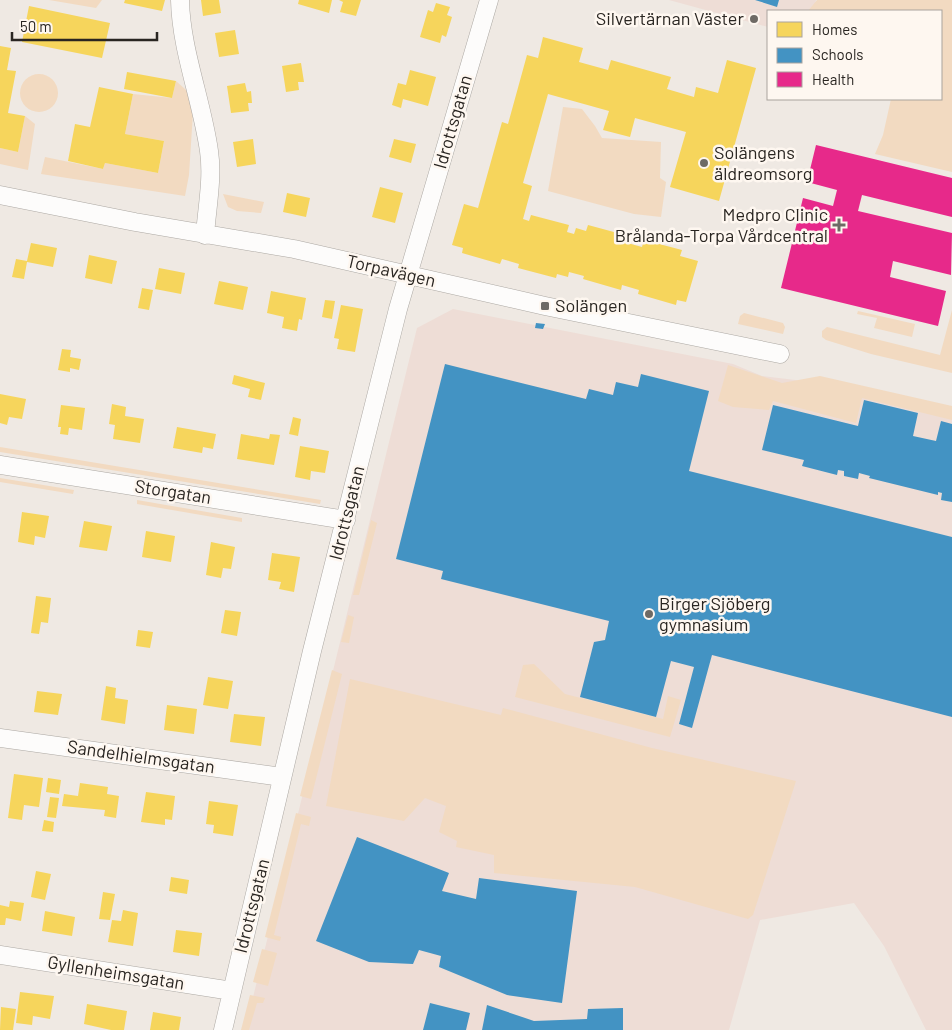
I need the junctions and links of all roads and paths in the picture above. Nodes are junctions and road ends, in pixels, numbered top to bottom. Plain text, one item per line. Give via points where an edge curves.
1 (180, 0) edge
2 (489, 0) edge
3 (0, 195) edge
4 (204, 235) junction
5 (407, 275) junction
6 (780, 354) dead end
7 (0, 465) edge
8 (346, 520) junction
9 (0, 738) edge
10 (282, 777) junction
11 (0, 955) edge
12 (232, 990) junction
13 (223, 1030) edge

1 - 4 street via 209,151
2 - 5 street, Idrottsgatan
3 - 4 street, Torpavägen
4 - 5 street, Torpavägen via 294,248
5 - 6 street, Torpavägen
5 - 8 street, Idrottsgatan
7 - 8 street, Storgatan
8 - 10 street, Idrottsgatan
9 - 10 street, Sandelhielmsgatan
10 - 12 street, Idrottsgatan
11 - 12 street, Gyllenheimsgatan
12 - 13 street, Idrottsgatan

